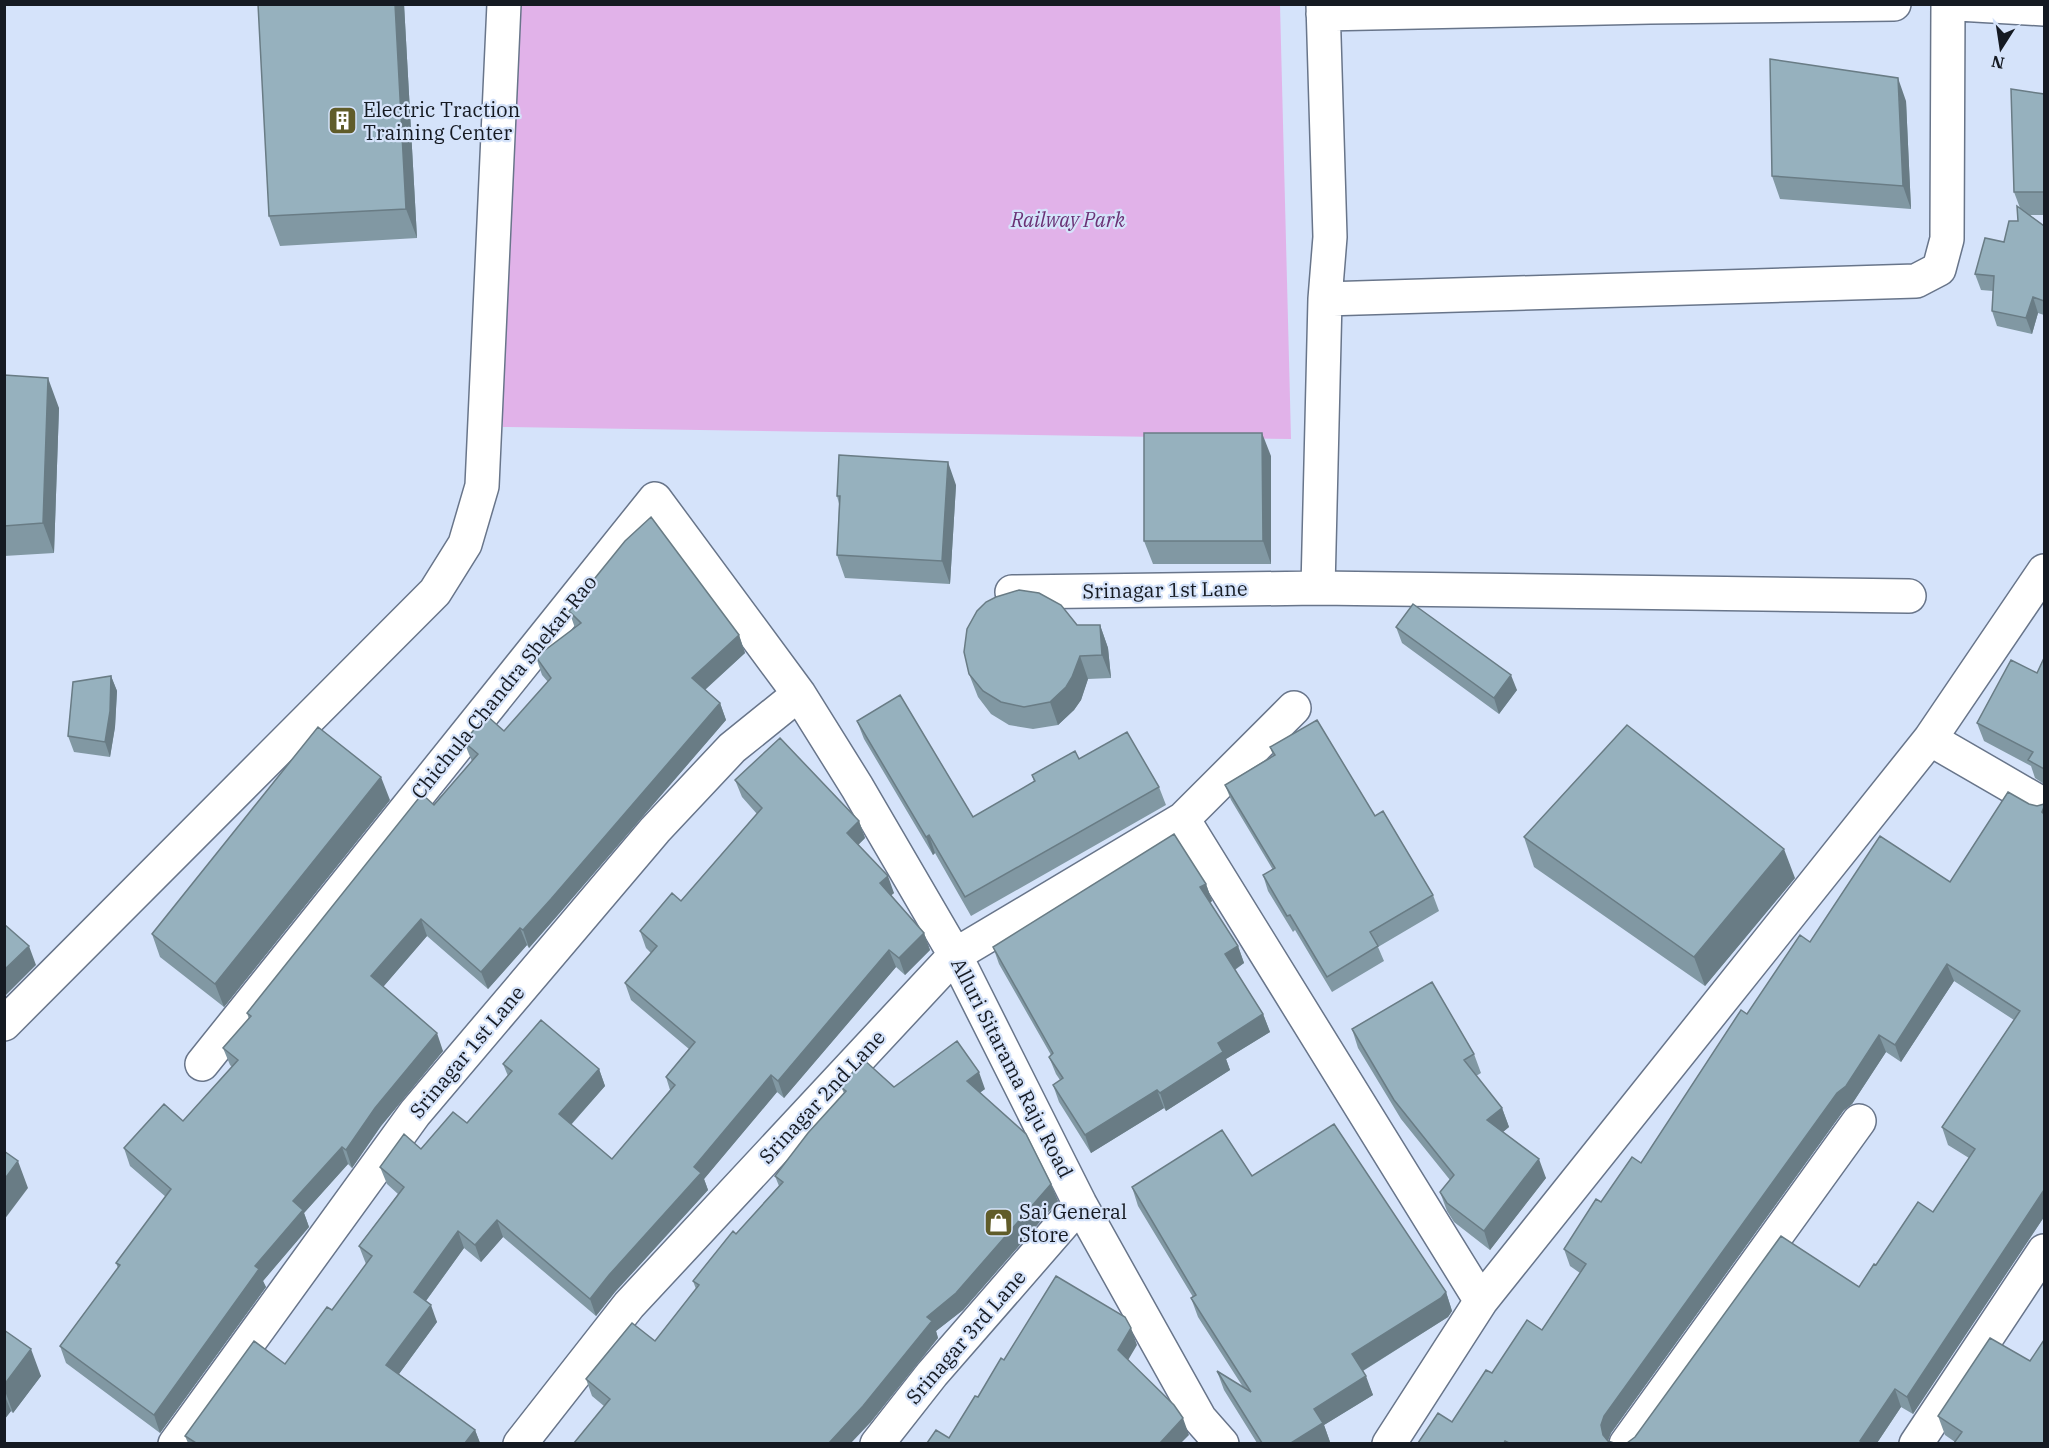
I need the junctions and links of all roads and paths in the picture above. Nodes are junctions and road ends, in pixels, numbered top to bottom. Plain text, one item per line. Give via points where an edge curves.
1 (504, 4) edge
2 (1894, 4) edge
3 (1948, 4) edge
4 (1958, 4) edge
5 (1323, 9) edge
6 (2044, 9) edge
7 (1325, 298) junction
8 (2044, 571) edge
9 (1318, 588) junction
10 (1012, 591) edge
11 (1909, 596) dead end
12 (799, 694) junction
13 (1294, 708) dead end
14 (1930, 739) junction
15 (2044, 805) edge
16 (1183, 819) junction
17 (955, 955) junction
18 (4, 1024) edge
19 (202, 1064) dead end
20 (1859, 1121) dead end
21 (1080, 1204) junction
22 (2044, 1251) edge
23 (1482, 1301) junction
24 (1193, 1431) edge
25 (175, 1443) edge
26 (520, 1443) edge
27 (877, 1443) edge
28 (1222, 1443) edge
29 (1389, 1443) edge
30 (1626, 1443) edge
31 (1916, 1443) edge

1 - 18 street via 482,486 465,544 435,592
2 - 5 street
3 - 7 street via 1947,239 1939,269 1916,281
4 - 6 street
5 - 7 street via 1329,237
7 - 9 street
8 - 14 street
9 - 10 street, Srinagar 1st Lane
9 - 11 street, Srinagar 1st Lane
12 - 17 street, Alluri Sitarama Raju Road
12 - 19 street, Chichula Chandra Shekar Rao via 655,499
12 - 25 street, Srinagar 1st Lane via 732,748 655,830 415,1113
13 - 16 street
14 - 15 street
14 - 23 street
16 - 17 street, Srinagar 2nd Lane
16 - 23 street
17 - 21 street, Alluri Sitarama Raju Road
17 - 26 street, Srinagar 2nd Lane via 629,1305
20 - 30 street
21 - 24 street, Alluri Sitarama Raju Road
21 - 27 street, Srinagar 3rd Lane
22 - 31 street
23 - 29 street
24 - 28 street, Alluri Sitarama Raju Road

